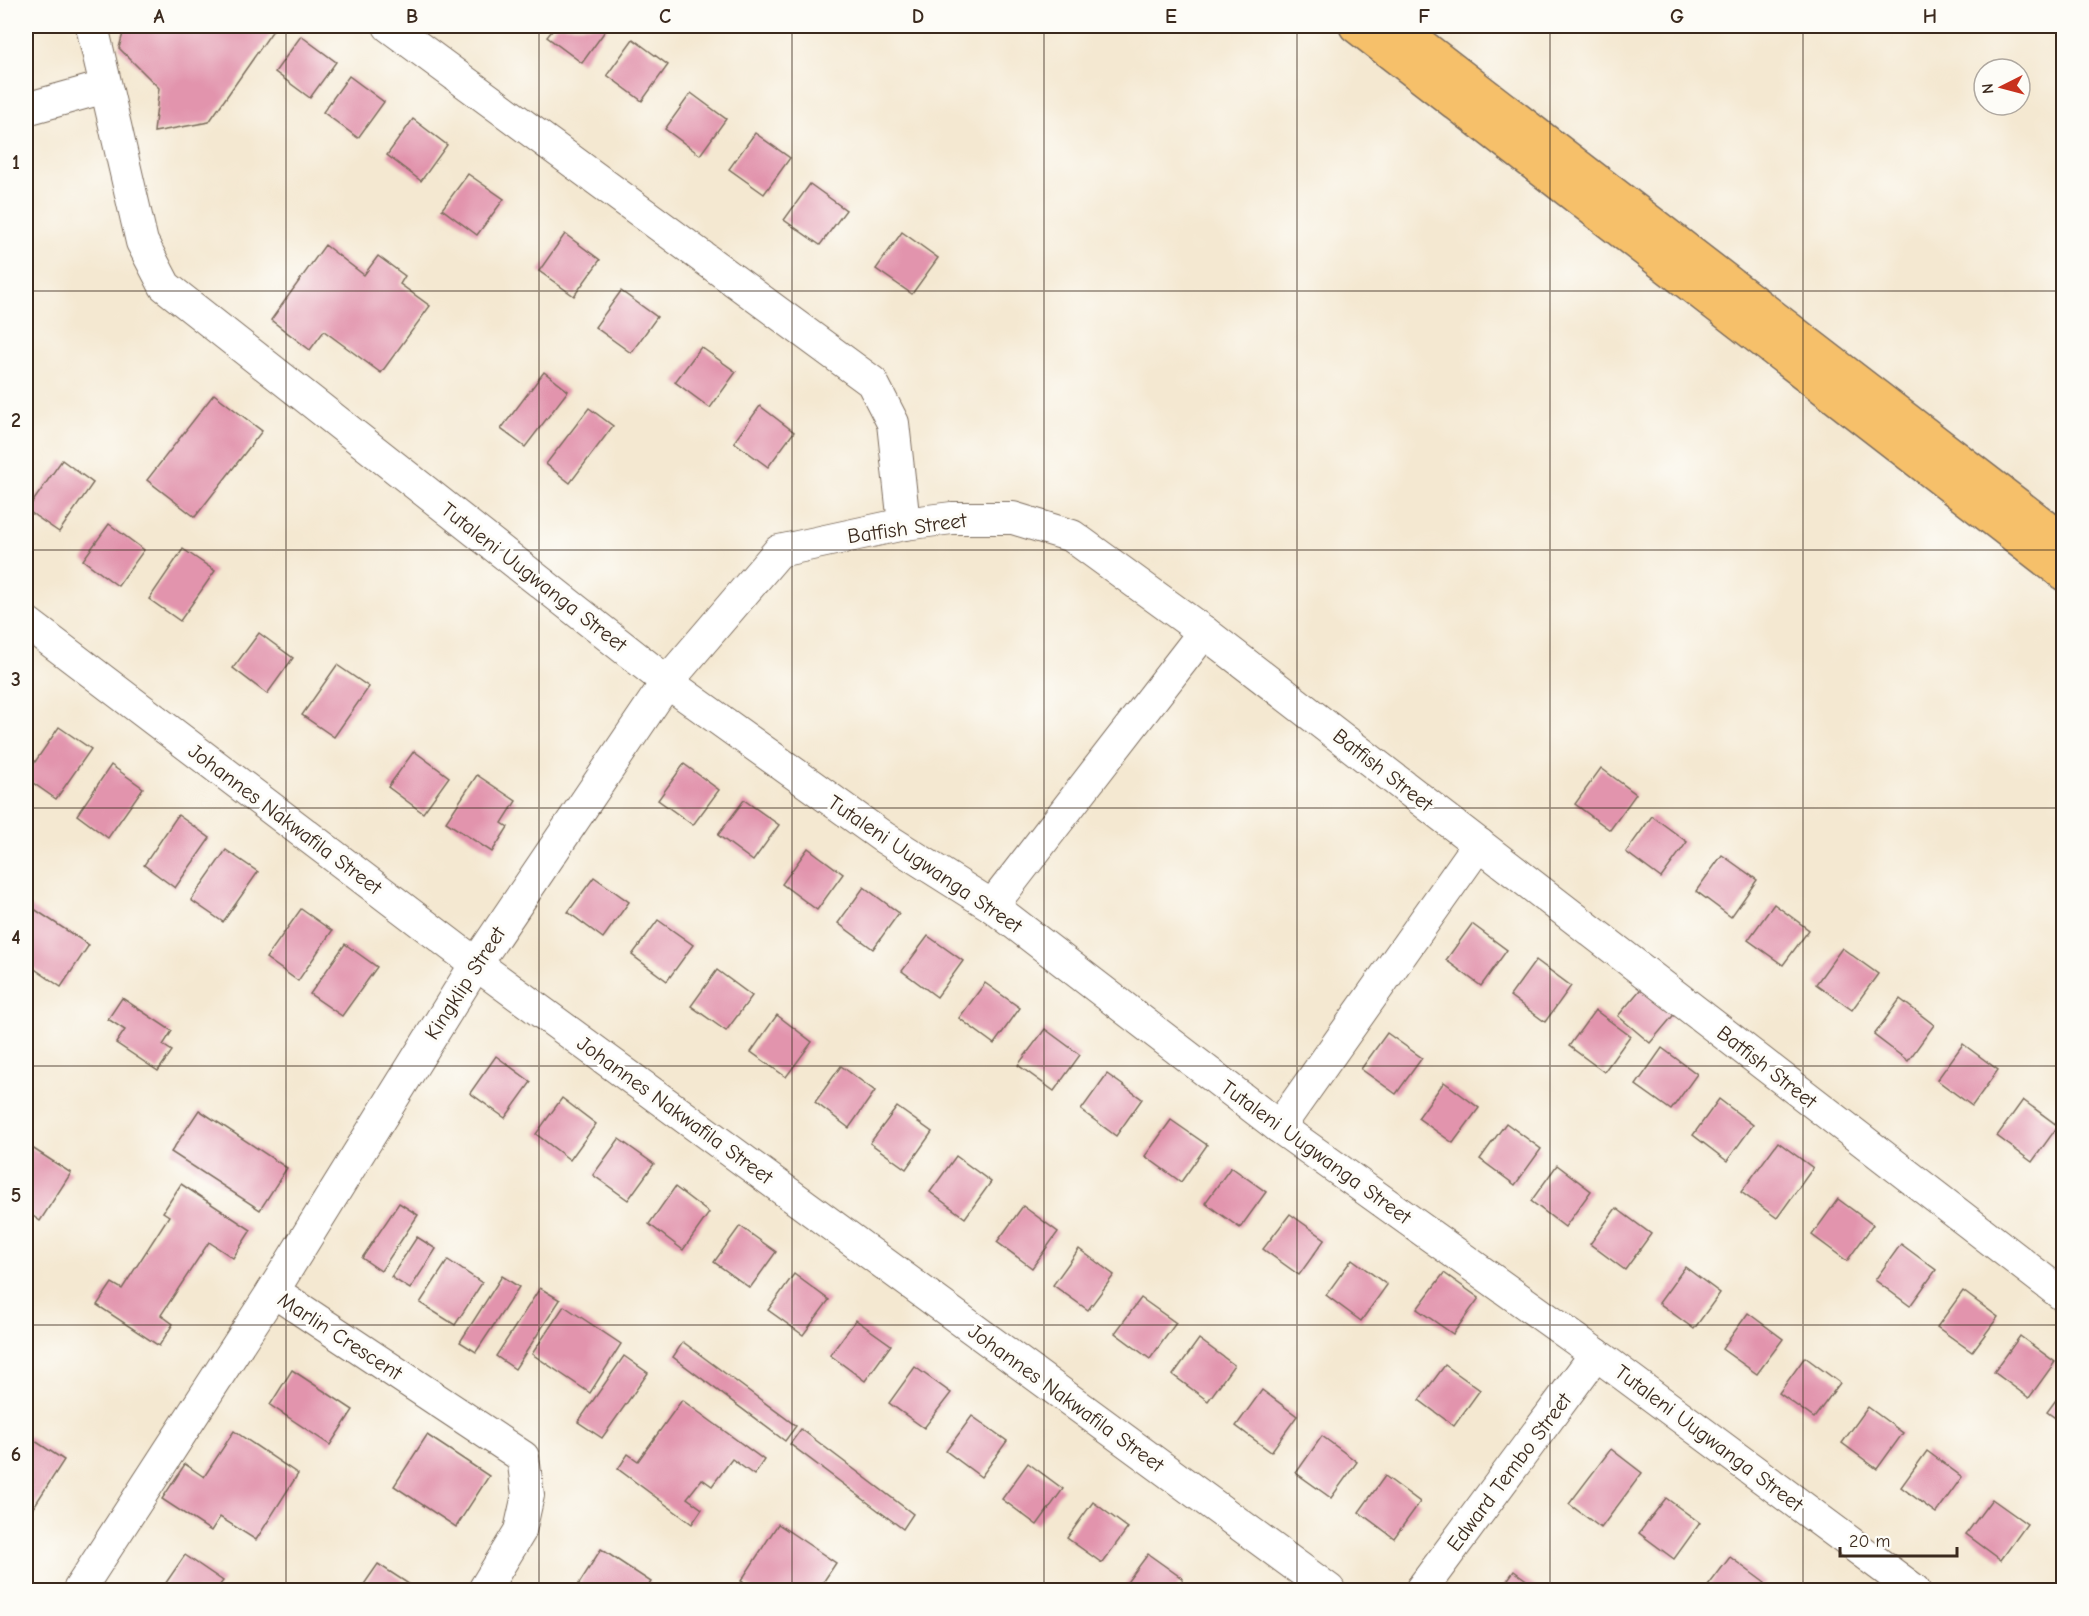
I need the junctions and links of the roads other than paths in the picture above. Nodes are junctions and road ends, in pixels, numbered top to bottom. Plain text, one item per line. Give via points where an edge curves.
1 (92, 26) edge
2 (389, 26) edge
3 (1356, 26) edge
4 (1396, 26) edge
5 (105, 87) junction
6 (26, 109) edge
7 (904, 524) junction
8 (2064, 541) edge
9 (2064, 574) edge
10 (26, 622) edge
11 (1204, 632) junction
12 (667, 682) junction
13 (1479, 844) junction
14 (992, 906) junction
15 (476, 964) junction
16 (1279, 1127) junction
17 (273, 1291) junction
18 (2064, 1296) edge
19 (1596, 1354) junction
20 (79, 1590) edge
21 (483, 1590) edge
22 (1329, 1590) edge
23 (1421, 1590) edge
24 (1914, 1590) edge

1 - 5 street, Tutaleni Uugwanga Street
2 - 7 street via 872,382 893,423
3 - 9 highway
4 - 8 highway
5 - 6 street
5 - 12 street, Tutaleni Uugwanga Street via 142,242 165,286
7 - 11 street, Batfish Street via 952,518 1013,518 1072,536
7 - 12 street, Batfish Street via 779,551
10 - 15 street, Johannes Nakwafila Street
11 - 13 street, Batfish Street
11 - 14 street
12 - 14 street, Tutaleni Uugwanga Street via 883,837
12 - 15 street, Kingklip Street
13 - 16 street
13 - 18 street, Batfish Street
14 - 16 street, Tutaleni Uugwanga Street
15 - 17 street, Kingklip Street
15 - 22 street, Johannes Nakwafila Street
16 - 19 street, Tutaleni Uugwanga Street
17 - 20 street, Marlin Crescent
17 - 21 street, Marlin Crescent via 523,1457 528,1495 520,1532
19 - 23 street, Edward Tembo Street
19 - 24 street, Tutaleni Uugwanga Street

